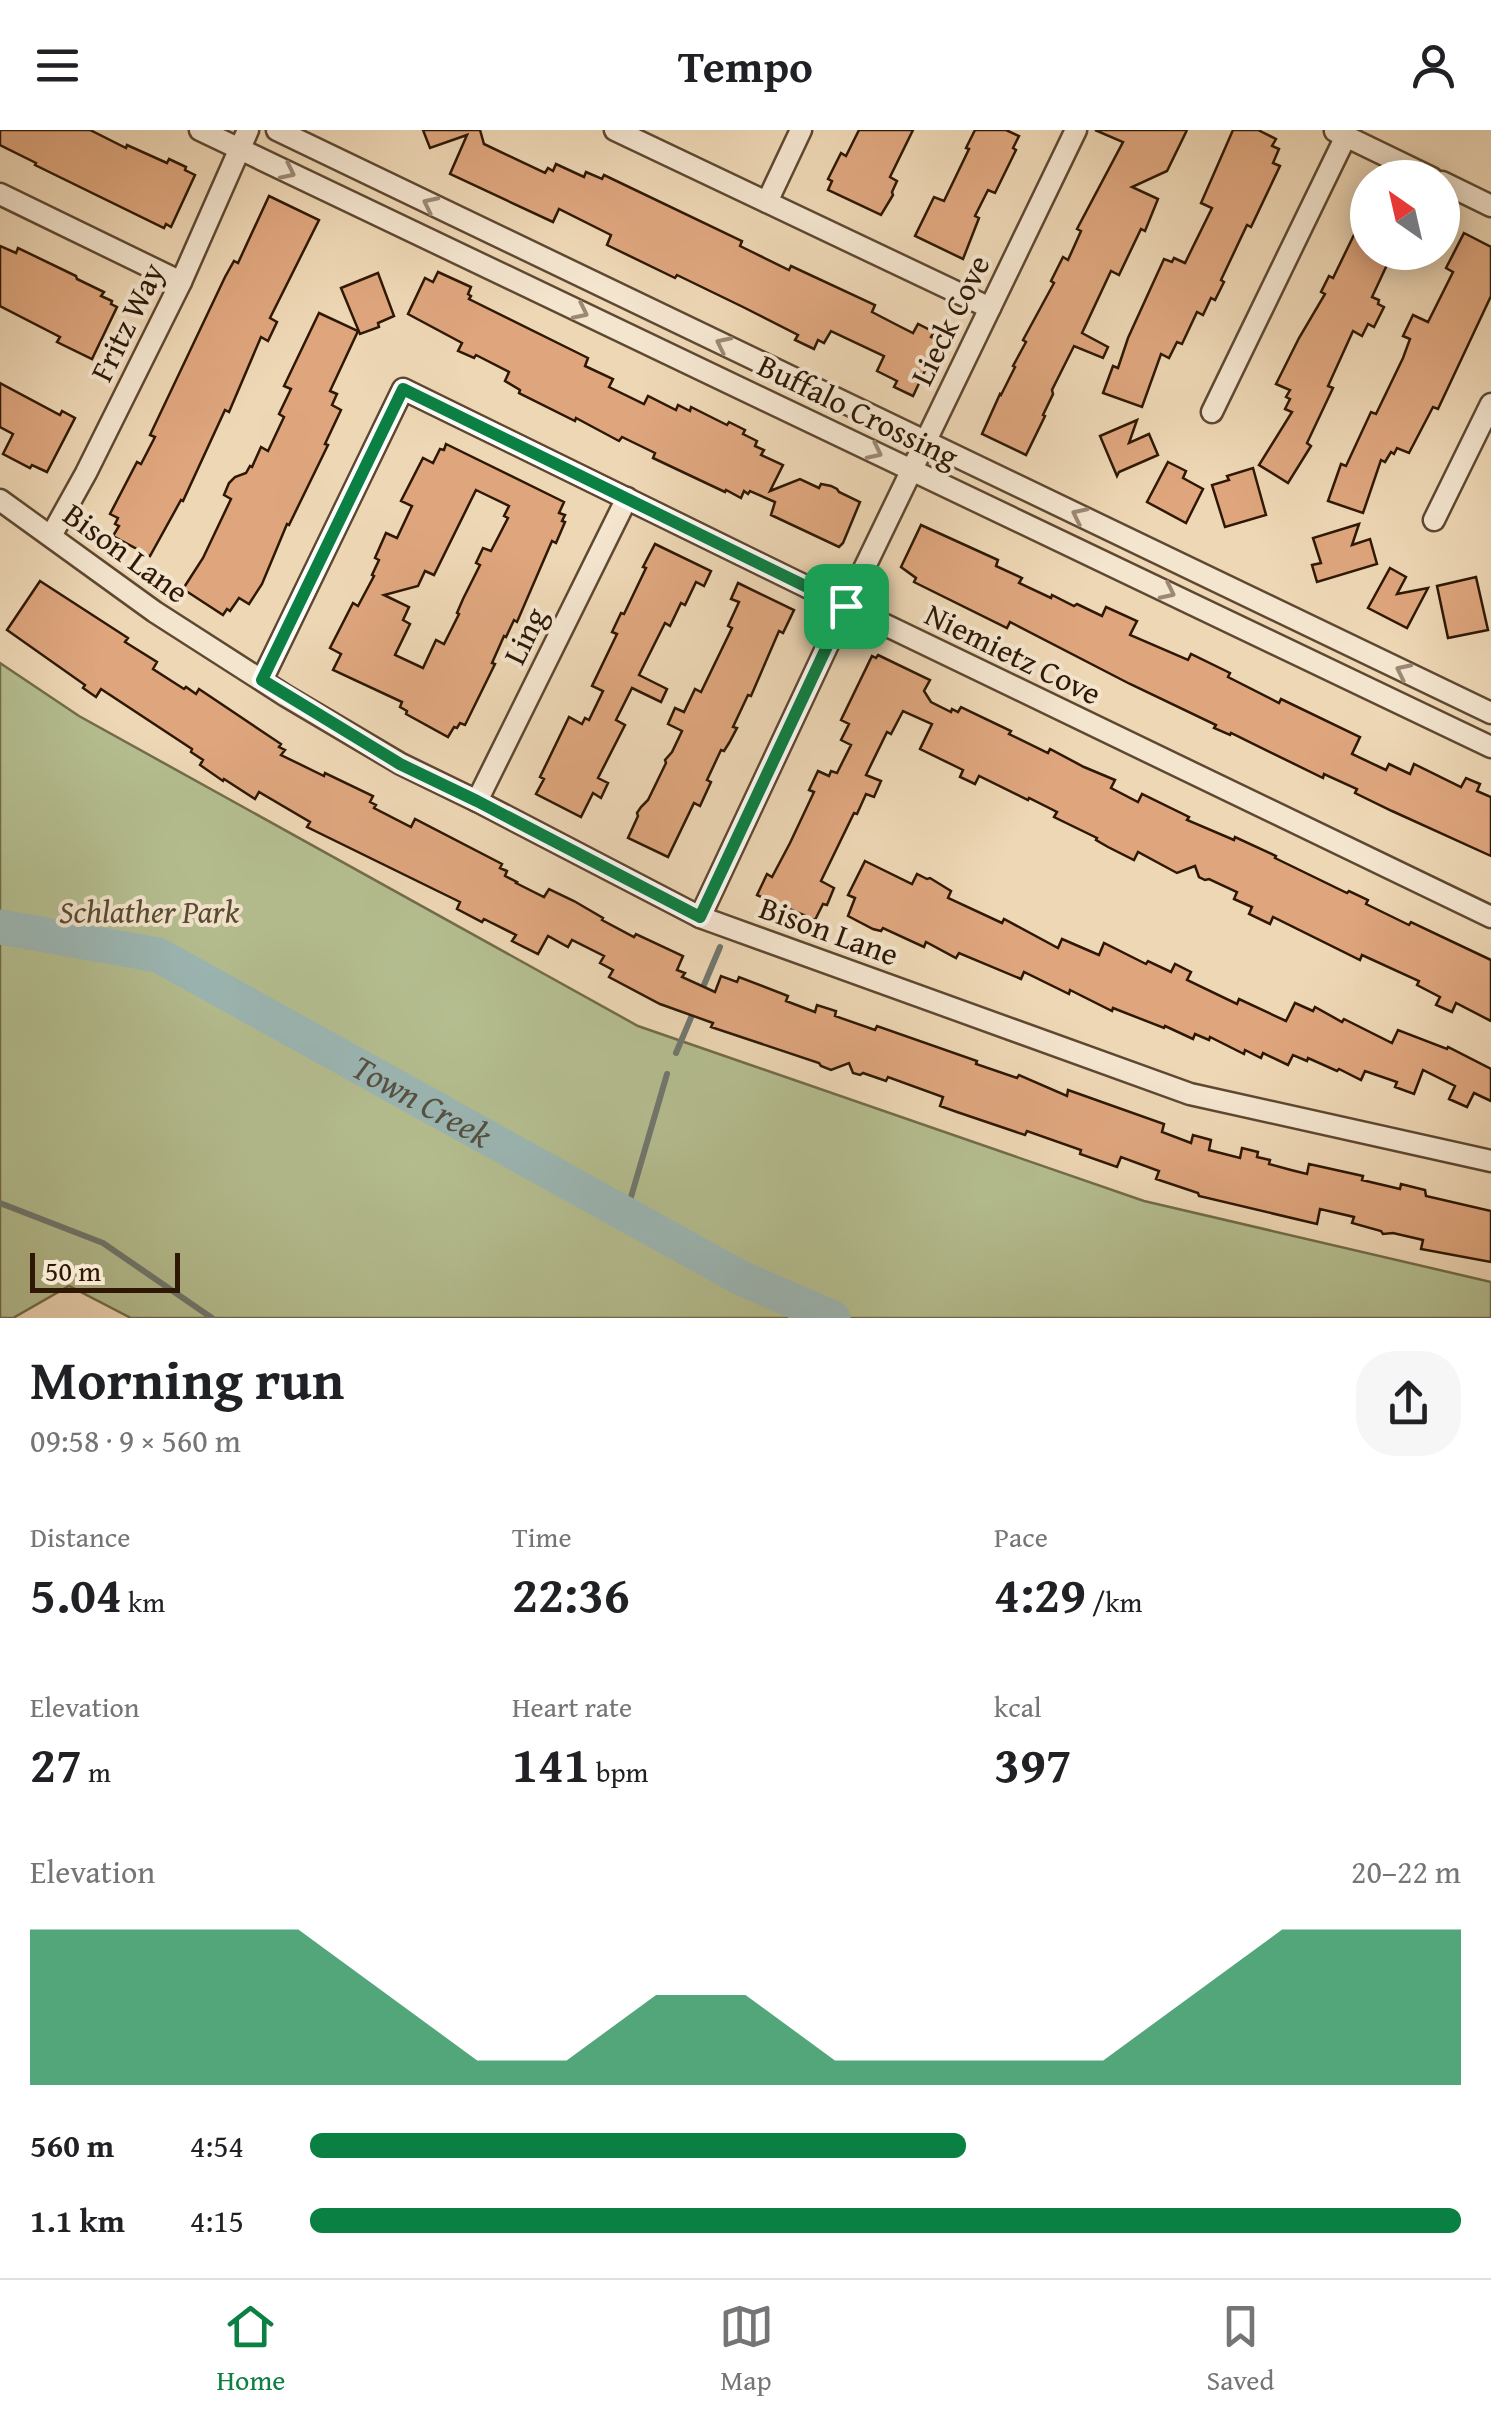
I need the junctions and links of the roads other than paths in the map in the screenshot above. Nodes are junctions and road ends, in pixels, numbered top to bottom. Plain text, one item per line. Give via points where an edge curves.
1 (200, 130) edge
2 (276, 130) edge
3 (615, 130) edge
4 (801, 130) edge
5 (1076, 130) edge
6 (1340, 133) edge
7 (243, 139) edge
8 (1395, 160) edge
9 (1460, 191) edge
10 (0, 194) edge
11 (766, 202) junction
12 (1491, 206) edge
13 (181, 282) junction
14 (990, 308) junction
15 (1491, 404) edge
16 (1212, 412) dead end
17 (925, 442) junction
18 (912, 470) junction
19 (626, 498) junction
20 (0, 500) edge
21 (1434, 520) dead end
22 (51, 536) junction
23 (846, 606) junction
24 (262, 680) junction
25 (1491, 714) edge
26 (1491, 747) edge
27 (477, 801) junction
28 (700, 917) junction
29 (1491, 918) edge
30 (1491, 1161) edge

1 - 7 street, Buffalo Crossing
17 -> 2 street, Buffalo Crossing
3 - 11 street
4 - 11 street
5 - 14 street, Lieck Cove
6 - 8 street
6 - 16 street
7 - 13 street, Fritz Way
7 -> 18 street, Buffalo Crossing
9 - 12 street
10 - 13 street
11 - 14 street
13 - 22 street, Fritz Way
14 - 17 street, Lieck Cove
15 - 21 street
17 - 18 street, Lieck Cove
25 -> 17 street, Buffalo Crossing
18 - 23 street, Lieck Cove
18 -> 26 street, Buffalo Crossing
19 - 23 street, Niemietz Cove
19 - 24 street, Niemietz Cove via 403,389
19 - 27 street, Ling
20 - 22 street, Bison Lane
22 - 24 street, Bison Lane
23 - 28 street, Lieck Cove
23 - 29 street, Niemietz Cove
24 - 27 street, Bison Lane via 400,764
27 - 28 street, Bison Lane
28 - 30 street, Bison Lane via 1190,1094

